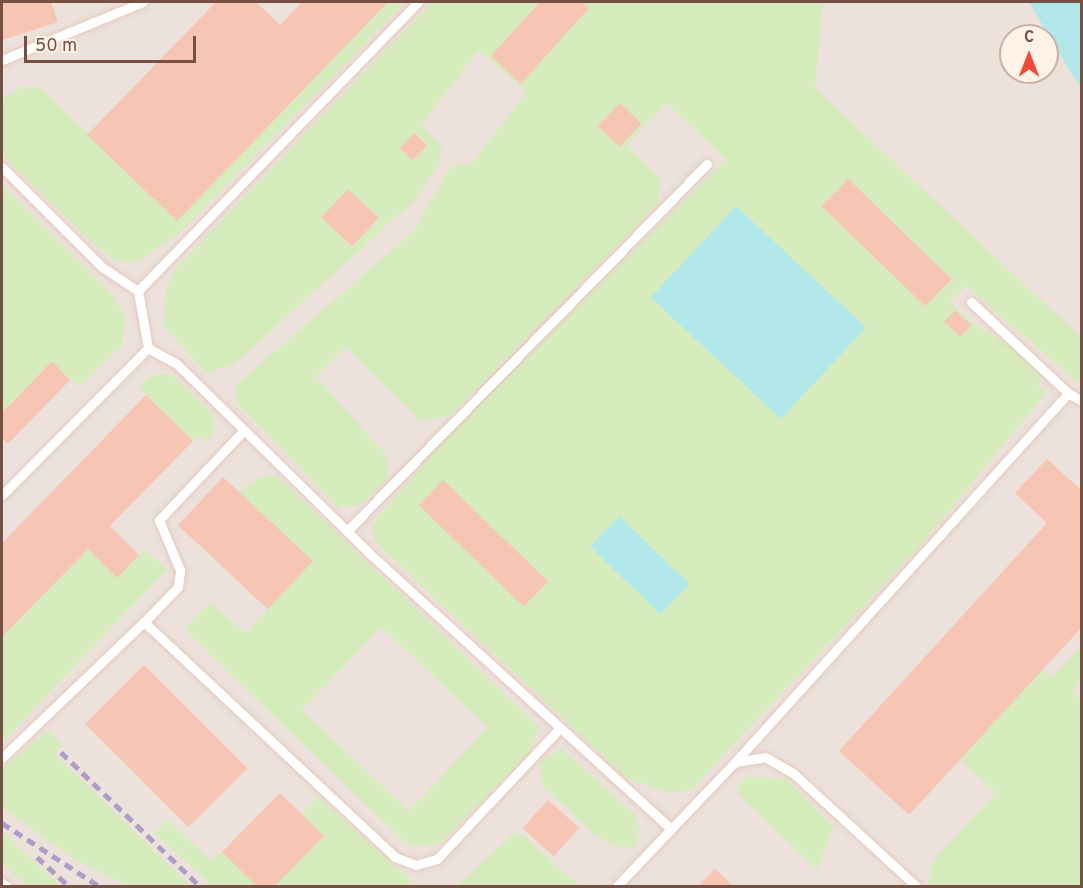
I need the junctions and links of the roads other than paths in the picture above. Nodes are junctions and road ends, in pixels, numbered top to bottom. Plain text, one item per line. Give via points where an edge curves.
1 (143, 2) edge
2 (418, 2) edge
3 (2, 60) edge
4 (707, 164) dead end
5 (2, 167) edge
6 (138, 291) junction
7 (971, 302) dead end
8 (148, 348) junction
9 (1068, 393) junction
10 (1082, 401) edge
11 (244, 430) junction
12 (2, 495) edge
13 (347, 531) junction
14 (144, 622) junction
15 (558, 730) junction
16 (2, 758) edge
17 (735, 762) junction
18 (671, 829) junction
19 (2, 883) edge
20 (6, 886) edge
21 (617, 886) edge
22 (916, 886) edge

1 - 3 lane
2 - 6 lane
4 - 13 lane
5 - 6 lane via 102,267
6 - 8 lane
7 - 9 lane
8 - 11 lane via 177,364
8 - 12 lane
9 - 10 lane
9 - 17 lane
11 - 13 lane
11 - 14 lane via 159,520 180,570 178,587
13 - 15 lane
14 - 15 lane via 395,856 416,865 437,859
14 - 16 lane
15 - 18 lane
17 - 18 lane
17 - 22 lane via 777,760
18 - 21 lane
19 - 20 lane

